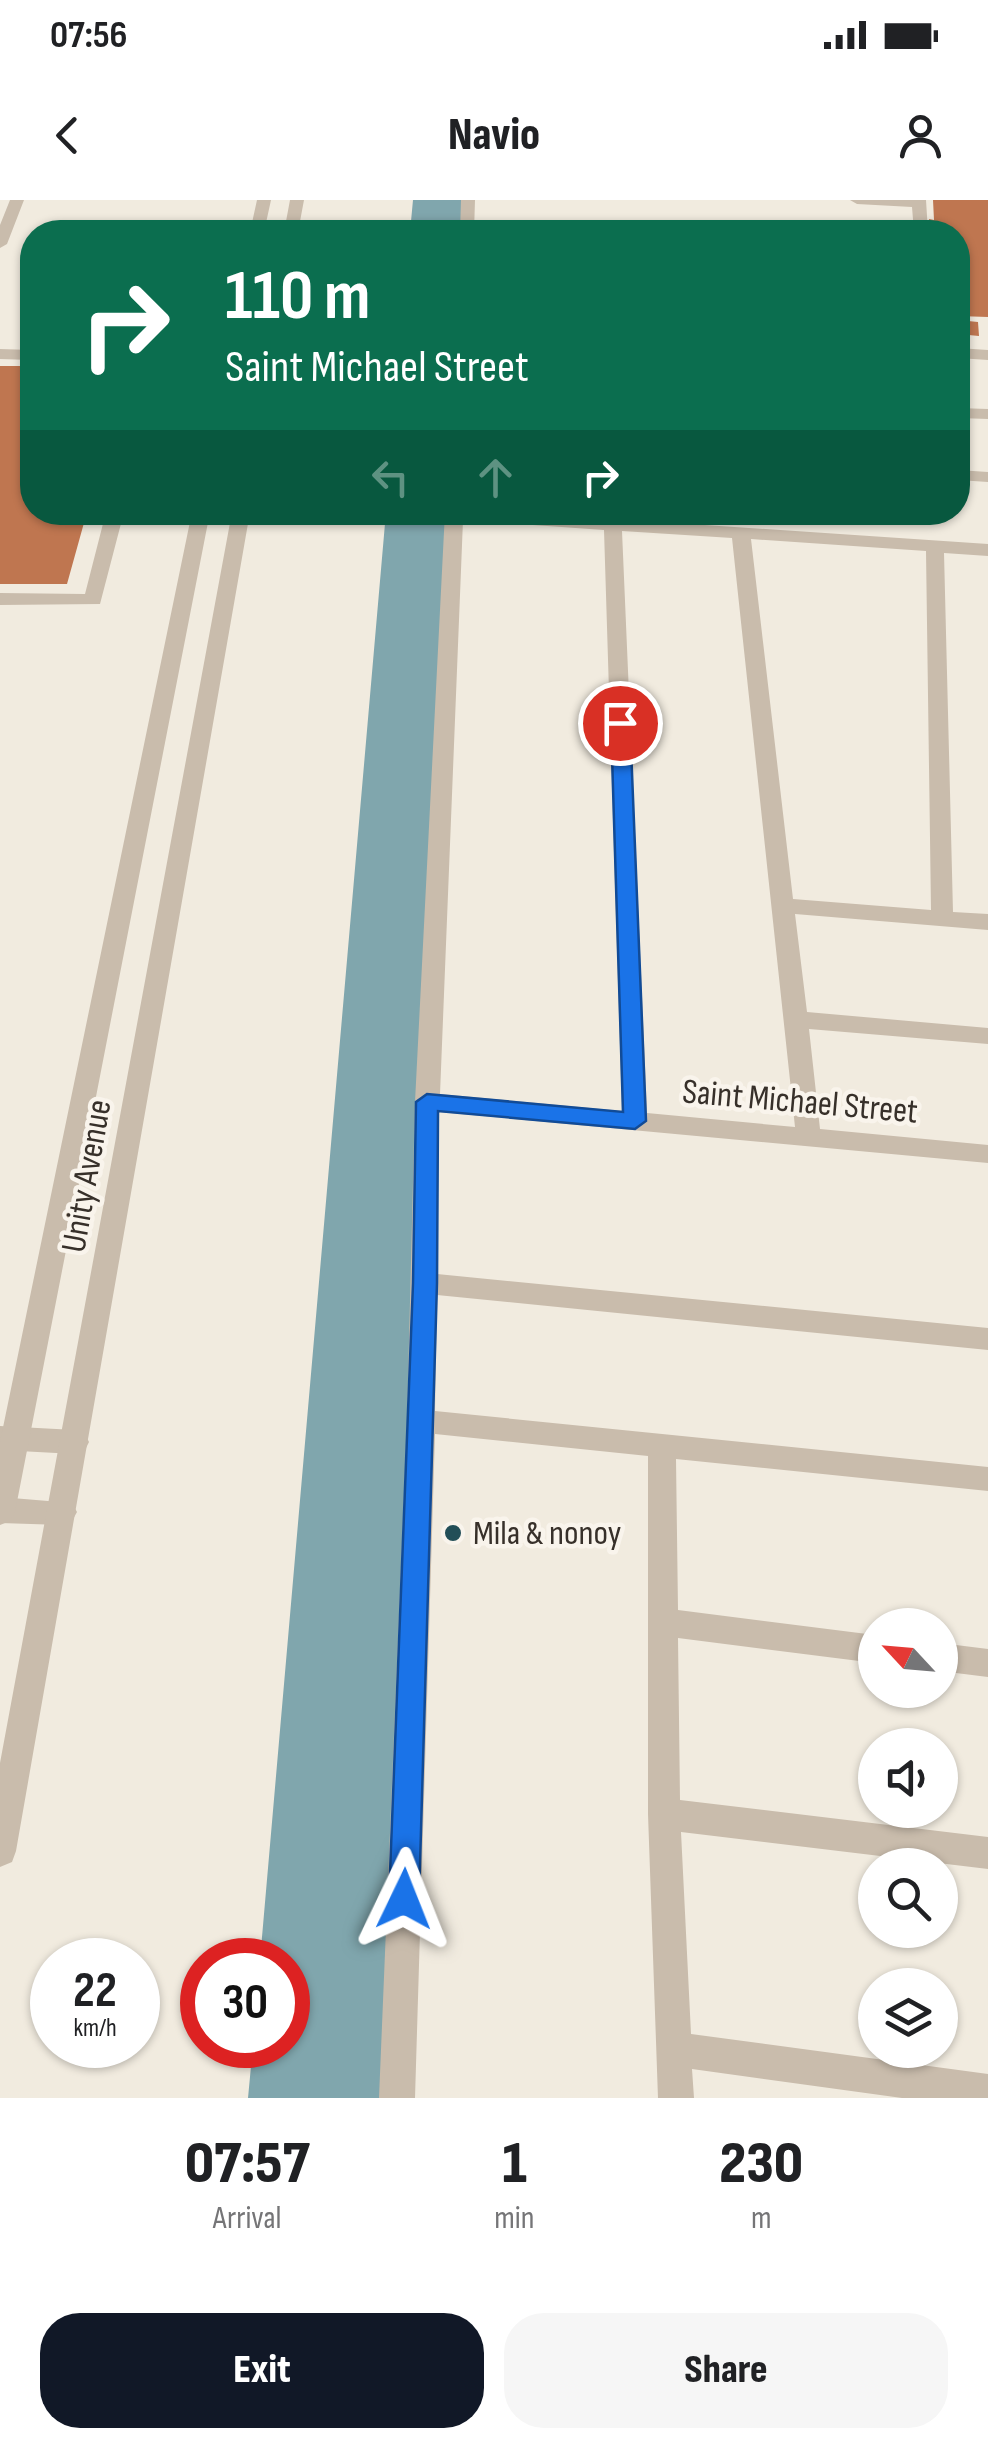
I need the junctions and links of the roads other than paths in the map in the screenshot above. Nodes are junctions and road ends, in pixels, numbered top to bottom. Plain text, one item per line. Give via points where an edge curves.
1 (16, 200) edge
2 (857, 200) edge
3 (919, 201) edge
4 (0, 244) edge
5 (112, 525) edge
6 (197, 525) edge
7 (239, 525) edge
8 (453, 525) edge
9 (613, 525) edge
10 (627, 525) edge
11 (741, 533) junction
12 (935, 546) junction
13 (988, 550) edge
14 (0, 599) edge
15 (784, 906) junction
16 (942, 918) junction
17 (988, 922) edge
18 (798, 1020) junction
19 (988, 1036) edge
20 (427, 1102) junction
21 (635, 1121) junction
22 (809, 1138) junction
23 (988, 1154) edge
24 (425, 1283) junction
25 (988, 1339) edge
26 (421, 1420) junction
27 (7, 1437) edge
28 (76, 1442) junction
29 (662, 1445) junction
30 (988, 1479) edge
31 (0, 1511) edge
32 (62, 1512) junction
33 (662, 1622) junction
34 (858, 1646) edge
35 (958, 1659) edge
36 (988, 1663) edge
37 (664, 1814) junction
38 (0, 1851) edge
39 (988, 1854) edge
40 (672, 2049) junction
41 (988, 2092) edge
42 (397, 2098) edge
43 (676, 2098) edge

1 - 4 street
2 - 3 street
5 - 14 street via 94,600
6 - 27 street, Unity Avenue
7 - 28 street, Unity Avenue
8 - 20 street
9 - 21 street
10 - 11 street
11 - 12 street
11 - 15 street
12 - 13 street
12 - 16 street
15 - 16 street
15 - 18 street
16 - 17 street
18 - 19 street
18 - 22 street
20 - 21 street, Saint Michael Street
20 - 24 street
21 - 22 street, Saint Michael Street
22 - 23 street, Saint Michael Street
24 - 25 street
24 - 26 street
26 - 29 street
26 - 42 street
27 - 28 street
27 - 31 street, Unity Avenue
28 - 32 street, Unity Avenue
29 - 30 street
29 - 33 street
31 - 32 street
32 - 38 street, Unity Avenue
33 - 34 street
33 - 37 street
35 - 36 street
37 - 39 street
37 - 40 street
40 - 41 street
40 - 43 street

